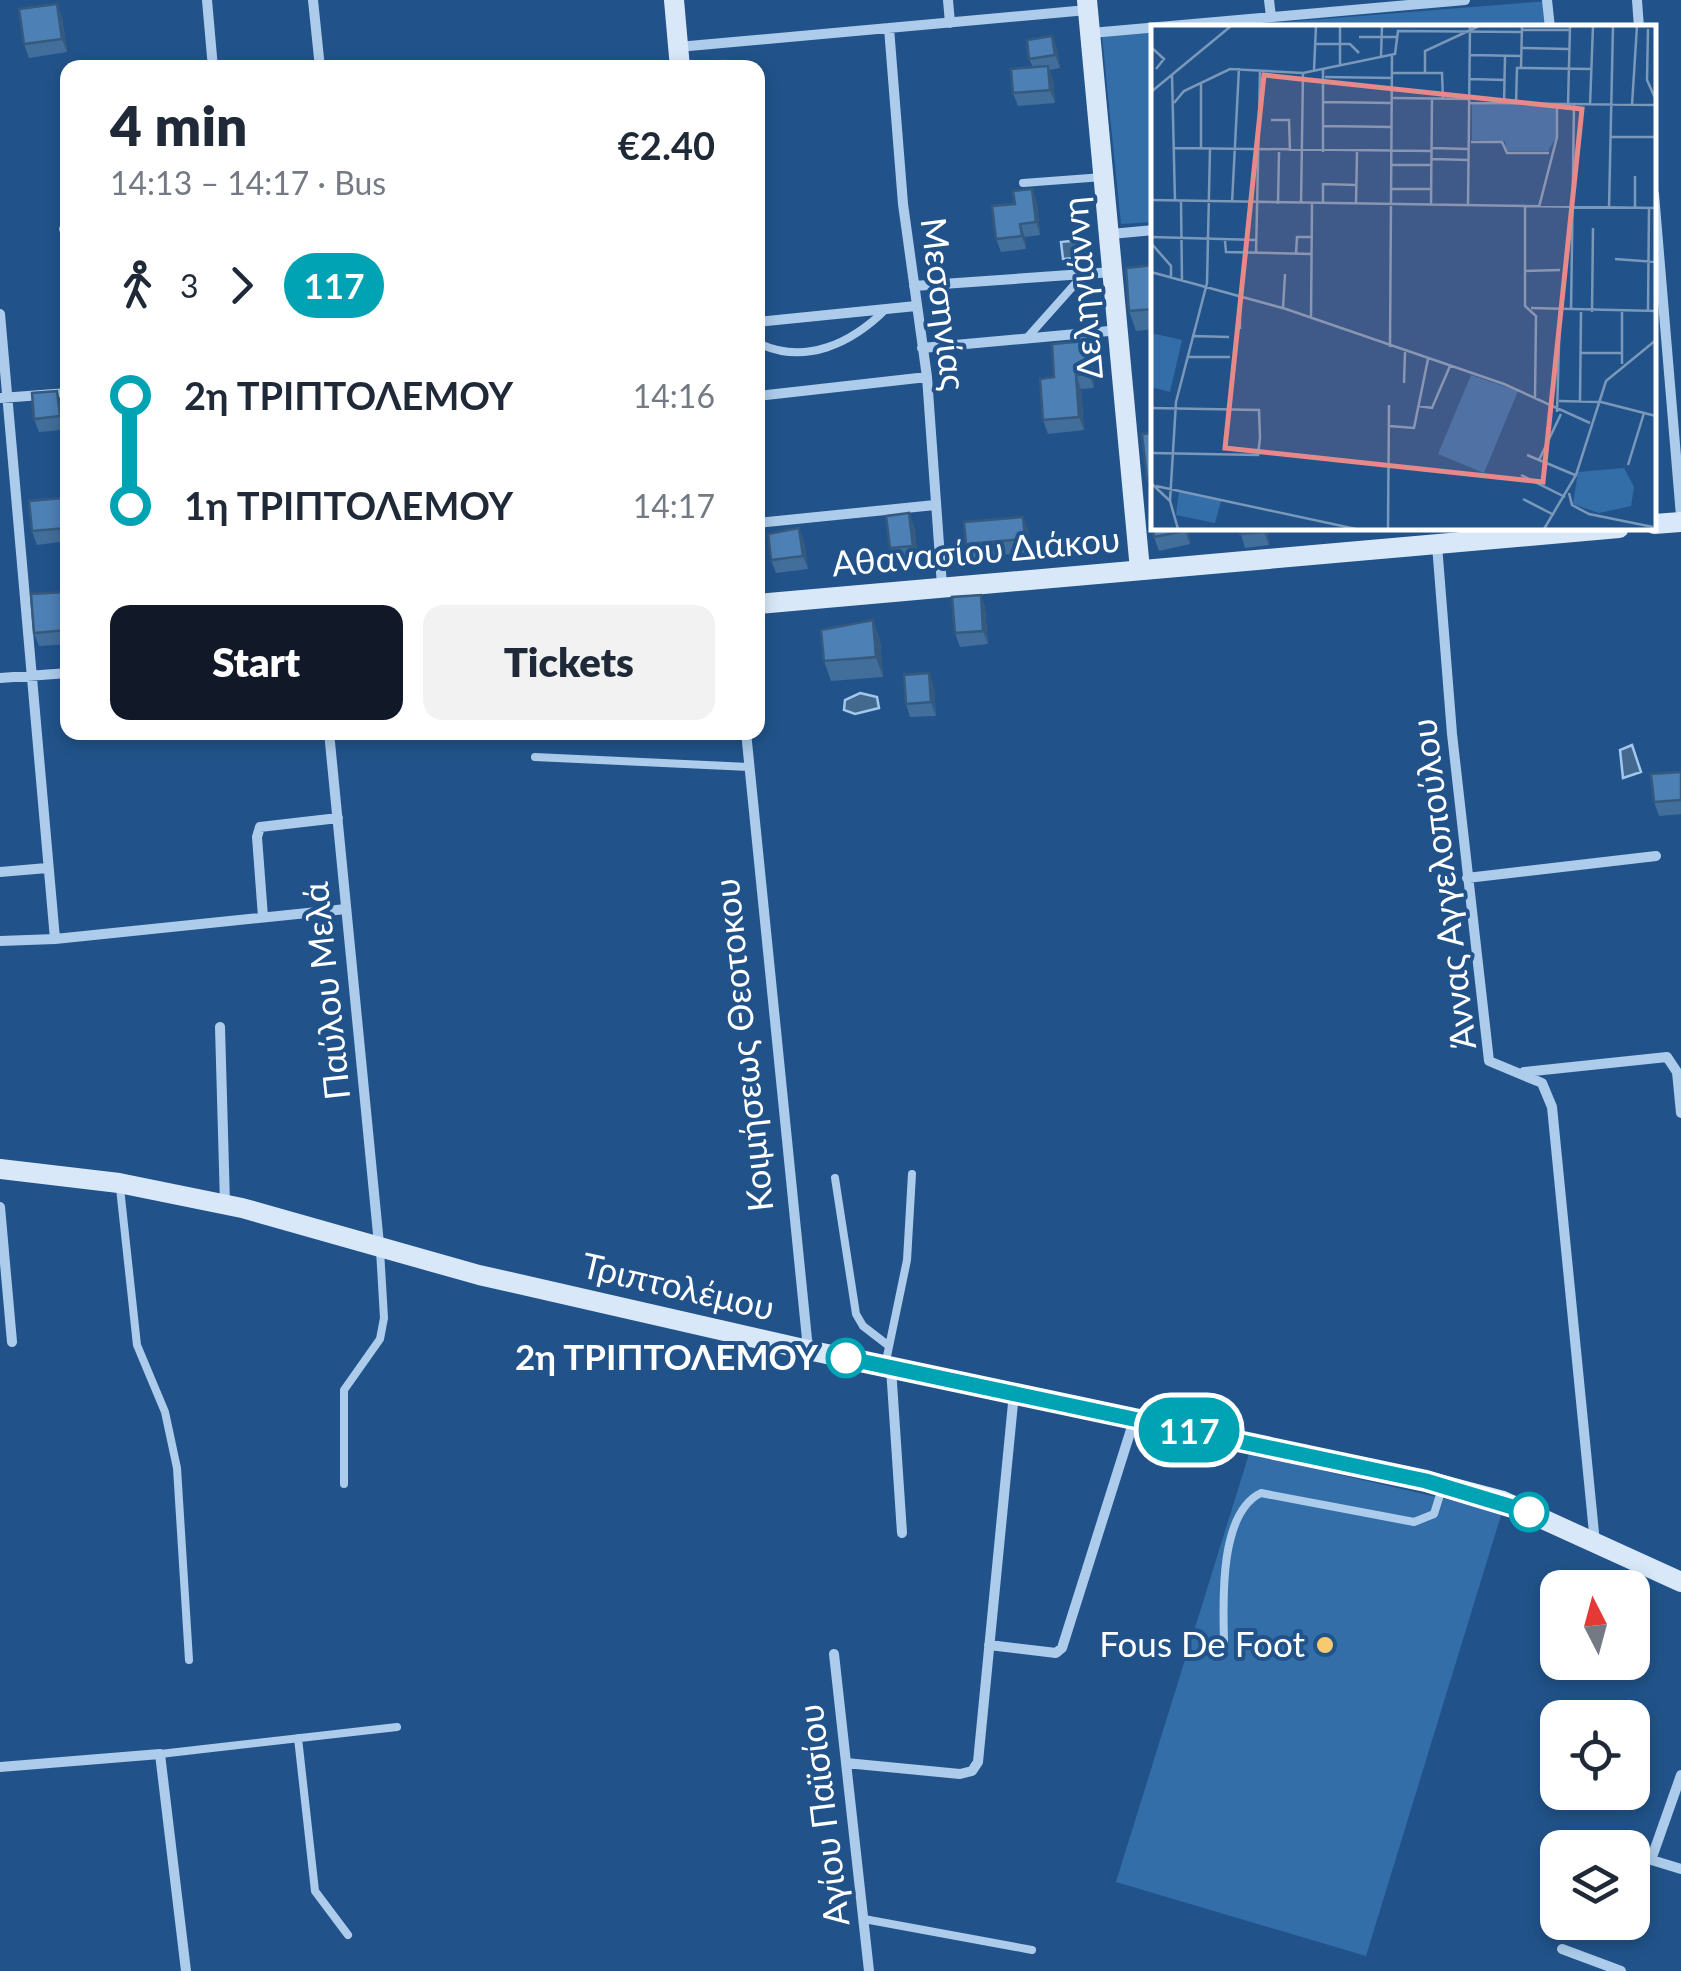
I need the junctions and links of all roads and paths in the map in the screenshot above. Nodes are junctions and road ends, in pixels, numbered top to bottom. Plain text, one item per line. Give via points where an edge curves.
1 (207, 0) edge
2 (313, 0) edge
3 (674, 0) edge
4 (948, 0) edge
5 (1270, 0) edge
6 (1465, 0) edge
7 (1547, 0) edge
8 (1637, 0) edge
9 (1088, 5) edge
10 (1332, 6) edge
11 (1271, 17) junction
12 (950, 23) junction
13 (1181, 25) edge
14 (1550, 25) edge
15 (1639, 25) edge
16 (889, 28) junction
17 (1151, 28) edge
18 (1091, 33) junction
19 (679, 57) edge
20 (212, 60) edge
21 (319, 60) edge
22 (1105, 177) junction
23 (1023, 183) dead end
24 (1656, 218) edge
25 (1151, 230) edge
26 (1111, 234) junction
27 (1114, 272) junction
28 (1083, 274) junction
29 (914, 286) junction
30 (916, 306) junction
31 (886, 309) junction
32 (0, 314) edge
33 (765, 321) edge
34 (1120, 330) junction
35 (1026, 338) junction
36 (765, 346) edge
37 (922, 348) junction
38 (927, 378) junction
39 (60, 393) edge
40 (765, 395) edge
41 (3, 398) edge
42 (935, 505) junction
43 (1681, 519) edge
44 (765, 522) edge
45 (1656, 524) edge
46 (1564, 530) edge
47 (1511, 532) edge
48 (1438, 544) junction
49 (1140, 570) junction
50 (942, 586) junction
51 (765, 603) edge
52 (60, 674) edge
53 (30, 676) junction
54 (0, 678) edge
55 (330, 740) edge
56 (747, 740) edge
57 (535, 757) dead end
58 (749, 766) junction
59 (338, 818) junction
60 (1656, 856) dead end
61 (47, 868) junction
62 (0, 872) edge
63 (1467, 878) junction
64 (346, 909) junction
65 (264, 916) junction
66 (55, 939) junction
67 (0, 941) edge
68 (220, 1026) dead end
69 (1521, 1072) junction
70 (1679, 1072) edge
71 (1681, 1113) edge
72 (0, 1170) edge
73 (912, 1174) dead end
74 (835, 1178) dead end
75 (119, 1184) junction
76 (225, 1204) junction
77 (0, 1207) edge
78 (379, 1244) junction
79 (12, 1342) dead end
80 (808, 1350) junction
81 (888, 1360) junction
82 (1014, 1390) junction
83 (1134, 1417) junction
84 (344, 1484) dead end
85 (1444, 1486) junction
86 (902, 1533) dead end
87 (1596, 1543) junction
88 (1681, 1582) edge
89 (1224, 1640) dead end
90 (988, 1645) junction
91 (834, 1654) dead end
92 (189, 1660) dead end
93 (397, 1727) dead end
94 (298, 1738) junction
95 (160, 1754) junction
96 (846, 1763) junction
97 (0, 1767) edge
98 (1681, 1775) edge
99 (1651, 1860) joint
100 (1681, 1870) edge
101 (864, 1918) junction
102 (348, 1935) dead end
103 (1562, 1949) dead end
104 (1032, 1950) dead end
105 (186, 1971) edge
106 (869, 1971) edge
107 (1621, 1971) edge

1 - 20 street
2 - 21 street
3 - 19 street
4 - 12 street
5 - 11 street
6 - 10 street
7 - 14 street
8 - 15 street
9 - 12 street
9 - 18 street, Δεληγιάννη
10 - 11 street
11 - 13 street
12 - 16 street
16 - 19 street
16 - 29 street, Μεσσηνίας
17 - 18 street
18 - 22 street, Δεληγιάννη
22 - 23 lane
22 - 26 street, Δεληγιάννη
24 - 43 street
25 - 26 street
26 - 27 street, Δεληγιάννη
27 - 28 street
27 - 34 street, Δεληγιάννη
28 - 29 street
28 - 35 lane
29 - 30 street, Μεσσηνίας
30 - 31 street
30 - 37 street, Μεσσηνίας
31 - 33 street
31 - 36 lane via 859,336 838,345
32 - 41 street
34 - 35 street
34 - 49 street, Δεληγιάννη
35 - 37 street
37 - 38 street, Μεσσηνίας
38 - 40 street
38 - 42 street, Μεσσηνίας
39 - 41 street
41 - 53 street
42 - 44 street
42 - 50 street, Μεσσηνίας
43 - 45 street
46 - 47 street, Αθανασίου Διάκου
47 - 48 street, Αθανασίου Διάκου
48 - 49 street, Αθανασίου Διάκου
48 - 63 street, Άννας Αγγελοπούλου
49 - 50 street, Αθανασίου Διάκου
50 - 51 street, Αθανασίου Διάκου
52 - 53 street
53 - 54 street
53 - 61 street
55 - 59 street, Παύλου Μελά
56 - 58 street, Κοιμήσεως Θεοτοκου
57 - 58 lane
58 - 80 street, Κοιμήσεως Θεοτοκου
59 - 64 street, Παύλου Μελά
59 - 65 street via 260,827
60 - 63 street
61 - 62 street
61 - 66 street
63 - 69 street, Άννας Αγγελοπούλου via 1489,1061
64 - 65 street
64 - 78 street, Παύλου Μελά
65 - 66 street
66 - 67 street
68 - 76 street
69 - 70 street via 1658,1056
69 - 87 street, Άννας Αγγελοπούλου via 1542,1083 1552,1107
70 - 71 street
72 - 75 street, Τριπτολέμου
73 - 81 lane via 907,1260
74 - 81 lane via 856,1314
75 - 76 street, Τριπτολέμου
75 - 92 lane via 137,1345 165,1412 177,1468
76 - 78 street, Τριπτολέμου
77 - 79 street
78 - 80 street, Τριπτολέμου via 479,1275
78 - 84 lane via 384,1318 380,1339 344,1390
80 - 81 street, Τριπτολέμου
81 - 82 street, Τριπτολέμου
81 - 86 street
82 - 83 street, Τριπτολέμου
82 - 90 street
83 - 85 street, Τριπτολέμου
83 - 90 street via 1062,1648 1056,1653
85 - 87 street, Τριπτολέμου via 1503,1501
85 - 89 lane via 1434,1514 1414,1522 1260,1494 1251,1498 1240,1513 1224,1570
87 - 88 street, Τριπτολέμου
90 - 96 street via 972,1771
91 - 96 street, Αγίου Παϊσίου
93 - 94 lane
94 - 95 lane
94 - 102 lane via 316,1891
95 - 97 street
95 - 105 street
96 - 101 street, Αγίου Παϊσίου
98 - 99 street
99 - 100 street
101 - 104 lane
101 - 106 street, Αγίου Παϊσίου
103 - 107 street

